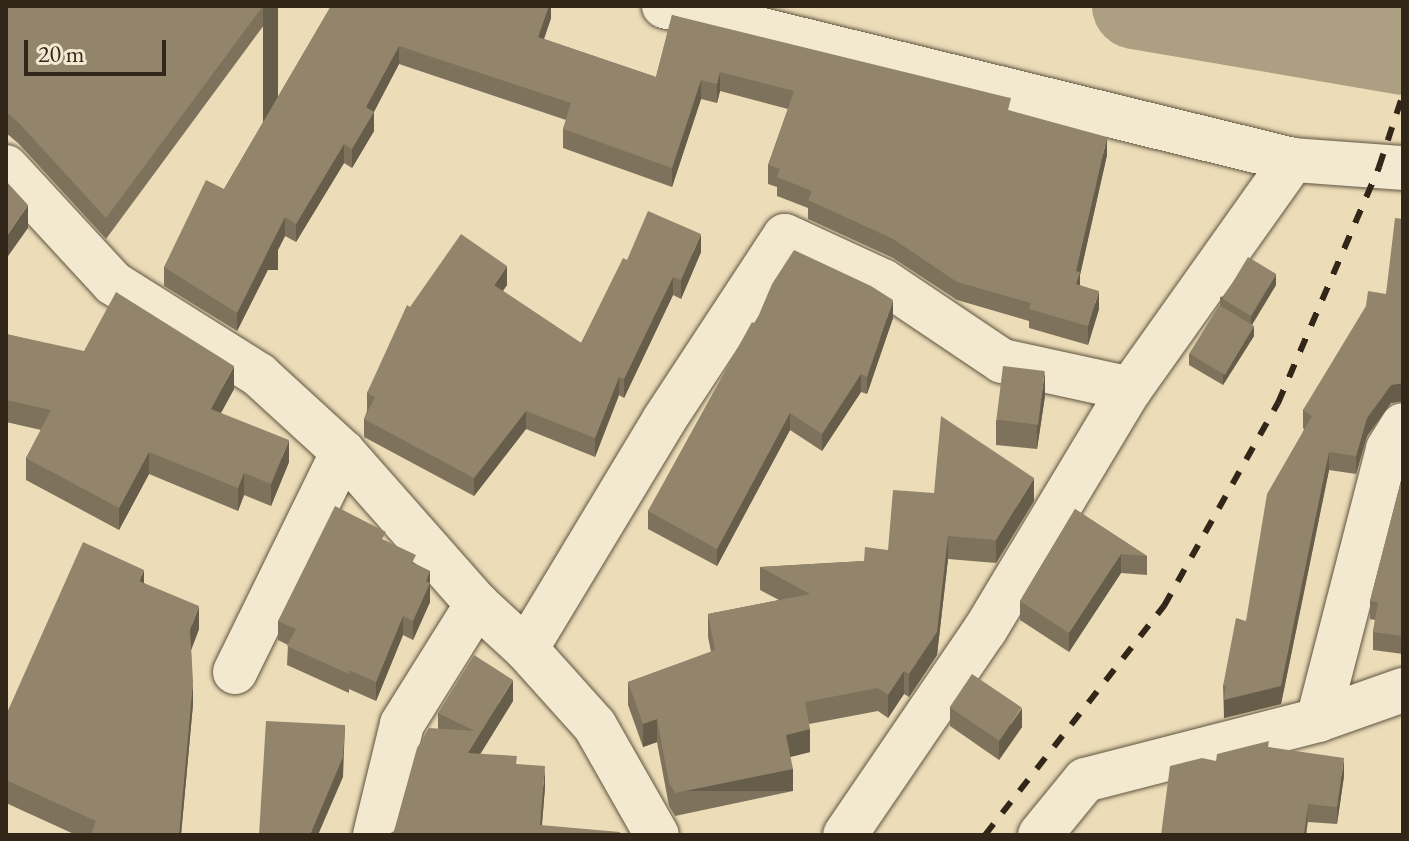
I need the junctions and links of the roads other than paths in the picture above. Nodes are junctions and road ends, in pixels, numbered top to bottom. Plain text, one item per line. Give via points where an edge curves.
1 (664, 6) edge
2 (1293, 160) junction
3 (6, 167) edge
4 (1403, 168) edge
5 (1130, 389) junction
6 (1403, 425) edge
7 (343, 452) junction
8 (477, 604) junction
9 (526, 649) junction
10 (235, 672) dead end
11 (1403, 690) edge
12 (1318, 720) junction
13 (1055, 828) edge
14 (375, 835) edge
15 (657, 835) edge
16 (845, 835) edge

1 - 2 street
2 - 4 street
2 - 5 street
3 - 7 street via 113,283 259,375
5 - 9 street via 1002,361 883,281 785,236 664,420
5 - 16 street via 993,617
6 - 12 street via 1388,449
7 - 8 street
7 - 10 street
8 - 9 street
8 - 14 street via 402,724
9 - 15 street via 595,726
11 - 12 street
12 - 13 street via 1085,780

